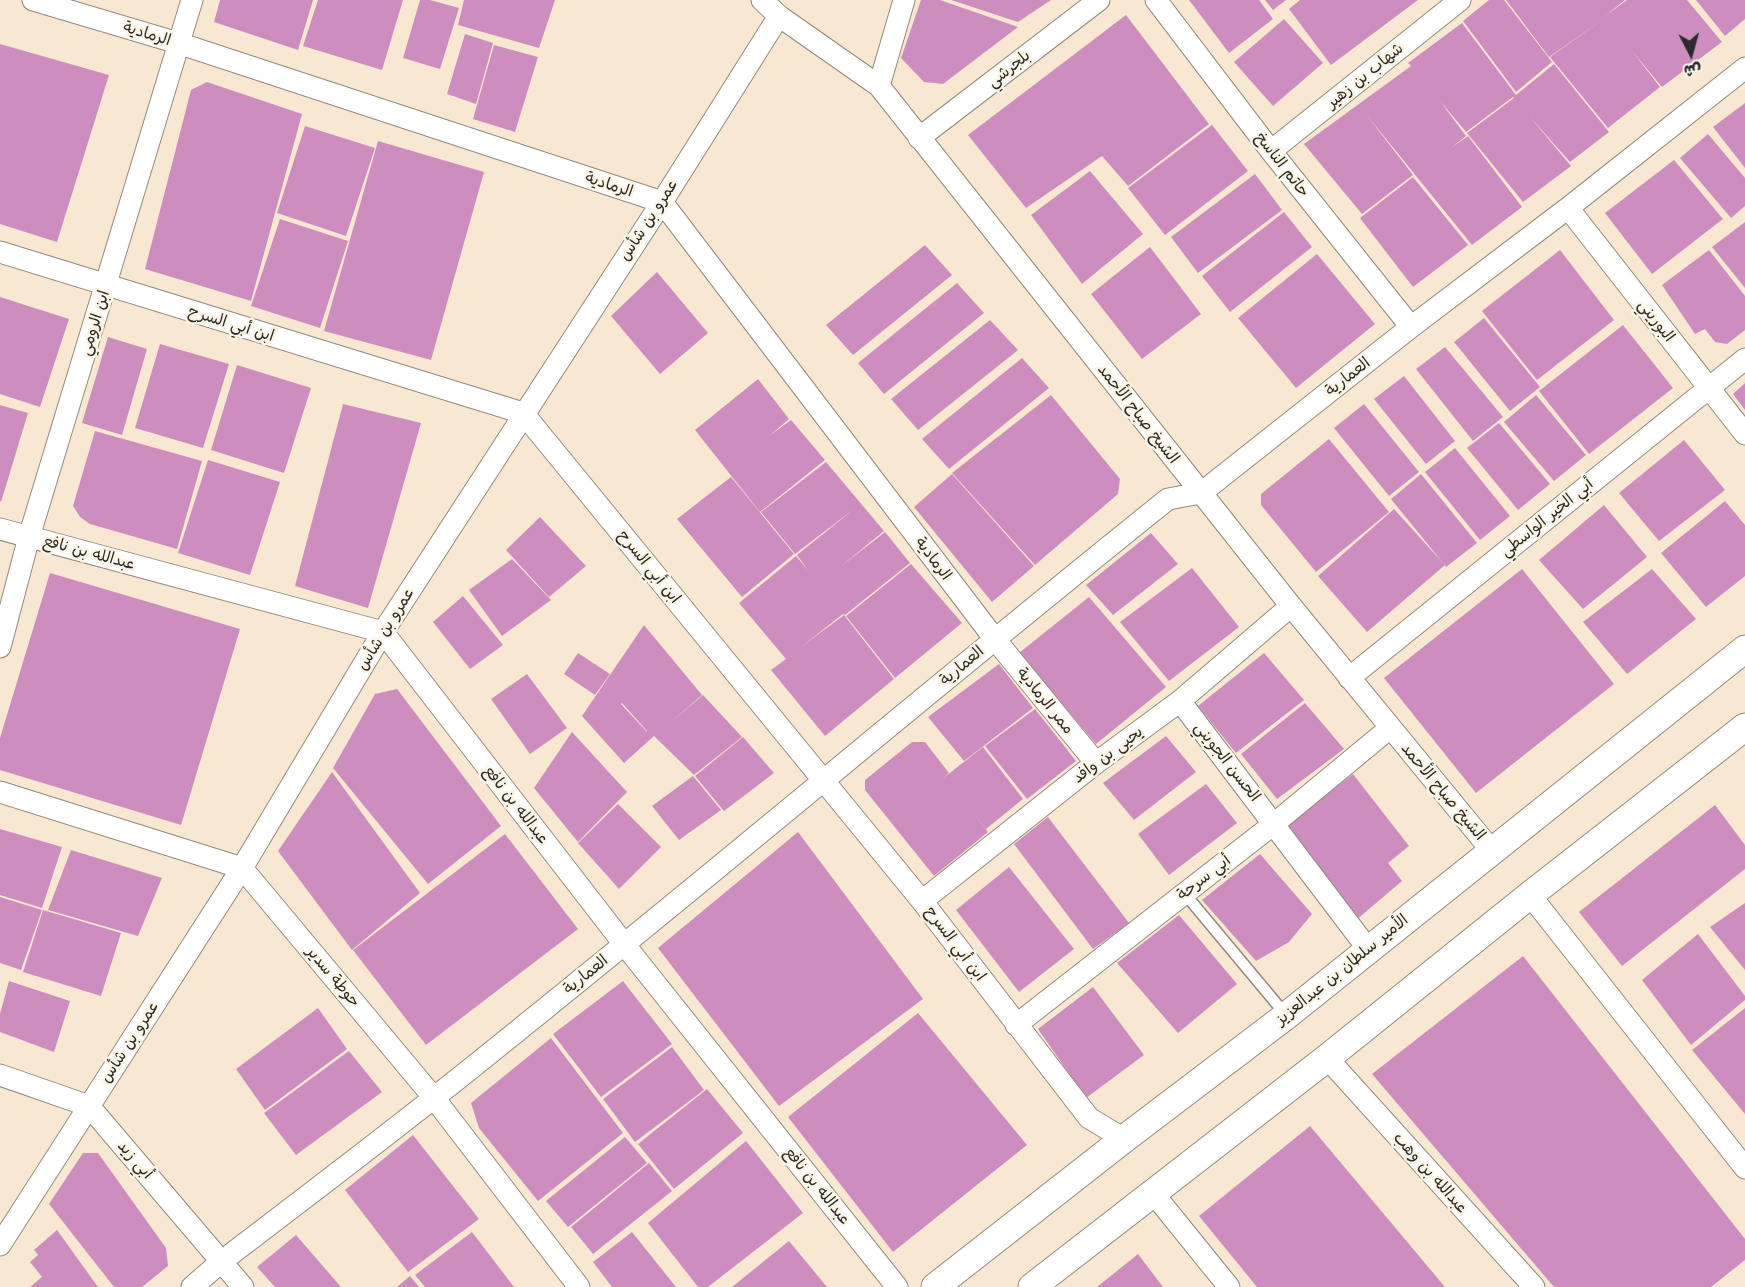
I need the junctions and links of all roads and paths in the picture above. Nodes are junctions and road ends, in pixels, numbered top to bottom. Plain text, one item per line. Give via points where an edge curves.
1 (33, 0) edge
2 (192, 0) edge
3 (762, 0) edge
4 (904, 0) edge
5 (1099, 0) edge
6 (1156, 0) edge
7 (1460, 0) edge
8 (779, 16) junction
9 (178, 43) junction
10 (1745, 68) edge
11 (879, 86) junction
12 (920, 138) junction
13 (1270, 151) junction
14 (662, 202) junction
15 (1568, 208) junction
16 (0, 252) edge
17 (106, 286) junction
18 (1411, 327) junction
19 (1745, 359) edge
20 (1708, 388) junction
21 (523, 413) junction
22 (1745, 434) edge
23 (1201, 493) junction
24 (0, 529) edge
25 (29, 537) junction
26 (1291, 606) junction
27 (383, 632) junction
28 (994, 638) junction
29 (0, 647) edge
30 (1745, 649) edge
31 (1349, 678) junction
32 (1180, 701) junction
33 (1390, 728) junction
34 (1743, 734) edge
35 (1096, 763) junction
36 (823, 781) junction
37 (0, 792) edge
38 (1275, 823) junction
39 (1492, 851) junction
40 (242, 868) junction
41 (1185, 894) junction
42 (1530, 895) junction
43 (922, 901) junction
44 (624, 944) junction
45 (1368, 949) junction
46 (1286, 1016) junction
47 (1016, 1025) junction
48 (1327, 1058) junction
49 (0, 1075) edge
50 (434, 1098) junction
51 (89, 1106) junction
52 (1124, 1139) junction
53 (1745, 1168) edge
54 (1153, 1193) junction
55 (0, 1245) edge
56 (222, 1261) junction
57 (192, 1287) edge
58 (243, 1287) edge
59 (579, 1287) edge
60 (897, 1287) edge
61 (935, 1287) edge
62 (1032, 1287) edge
63 (1229, 1287) edge
64 (1534, 1287) edge

1 - 9 street, الرمادية
2 - 9 street, ابن الرومي
3 - 8 street, الشيخ صباح الأحمد
4 - 11 street
5 - 12 street, بلجرشي
6 - 13 street, حاتم الناسخ
7 - 13 street, شهاب بن زهير
8 - 11 street, الشيخ صباح الأحمد
8 - 14 street, عمرو بن شأس
9 - 14 street, الرمادية
9 - 17 street, ابن الرومي
10 - 15 street, العمارية
11 - 12 street, الشيخ صباح الأحمد
12 - 23 street, الشيخ صباح الأحمد
13 - 18 street, حاتم الناسخ
14 - 21 street, عمرو بن شأس
14 - 28 street, الرمادية
15 - 18 street, العمارية
15 - 20 street, البوريني
16 - 17 street, ابن أبي السرح
17 - 21 street, ابن أبي السرح
17 - 25 street, ابن الرومي
18 - 23 street, العمارية
19 - 20 street, أبي الخير الواسطي
20 - 22 street, البوريني
20 - 31 street, أبي الخير الواسطي
21 - 27 street, عمرو بن شأس
21 - 36 street, ابن أبي السرح
23 - 26 street, الشيخ صباح الأحمد
23 - 28 street, العمارية via 1168,499
24 - 25 street, عبدالله بن نافع
25 - 27 street, عبدالله بن نافع
25 - 29 street, ابن الرومي
26 - 31 street, الشيخ صباح الأحمد
26 - 32 street, يحيى بن وافد
27 - 40 street, عمرو بن شأس
27 - 44 street, عبدالله بن نافع
28 - 35 street, ممر الرمادية
28 - 36 street, العمارية
30 - 39 street, الأمير سلطان بن عبدالعزيز
31 - 33 street, الشيخ صباح الأحمد
32 - 35 street, يحيى بن وافد
32 - 38 street, الحسن الجويني
33 - 38 street, أبي سرحة
33 - 39 street, الشيخ صباح الأحمد
34 - 42 street
35 - 43 street, يحيى بن وافد
36 - 43 street, ابن أبي السرح
36 - 44 street, العمارية
37 - 40 street
38 - 41 street, أبي سرحة
38 - 45 street, الحسن الجويني
39 - 45 street, الأمير سلطان بن عبدالعزيز
40 - 50 street, حوطة سدير
40 - 51 street, عمرو بن شأس
41 - 46 lane
41 - 47 street, أبي سرحة
42 - 48 street
42 - 53 street
43 - 47 street, ابن أبي السرح
44 - 50 street, العمارية
44 - 60 street, عبدالله بن نافع
45 - 46 street, الأمير سلطان بن عبدالعزيز
46 - 52 street, الأمير سلطان بن عبدالعزيز
47 - 52 street, ابن أبي السرح via 1089,1118
48 - 54 street
48 - 64 street, عبدالله بن وهب
49 - 51 street
50 - 56 street, العمارية
50 - 59 street, حوطة سدير
51 - 55 street, عمرو بن شأس
51 - 56 street, أبي زيد
52 - 61 street, الأمير سلطان بن عبدالعزيز
54 - 62 street
54 - 63 street
56 - 57 street, العمارية
56 - 58 street, أبي زيد

